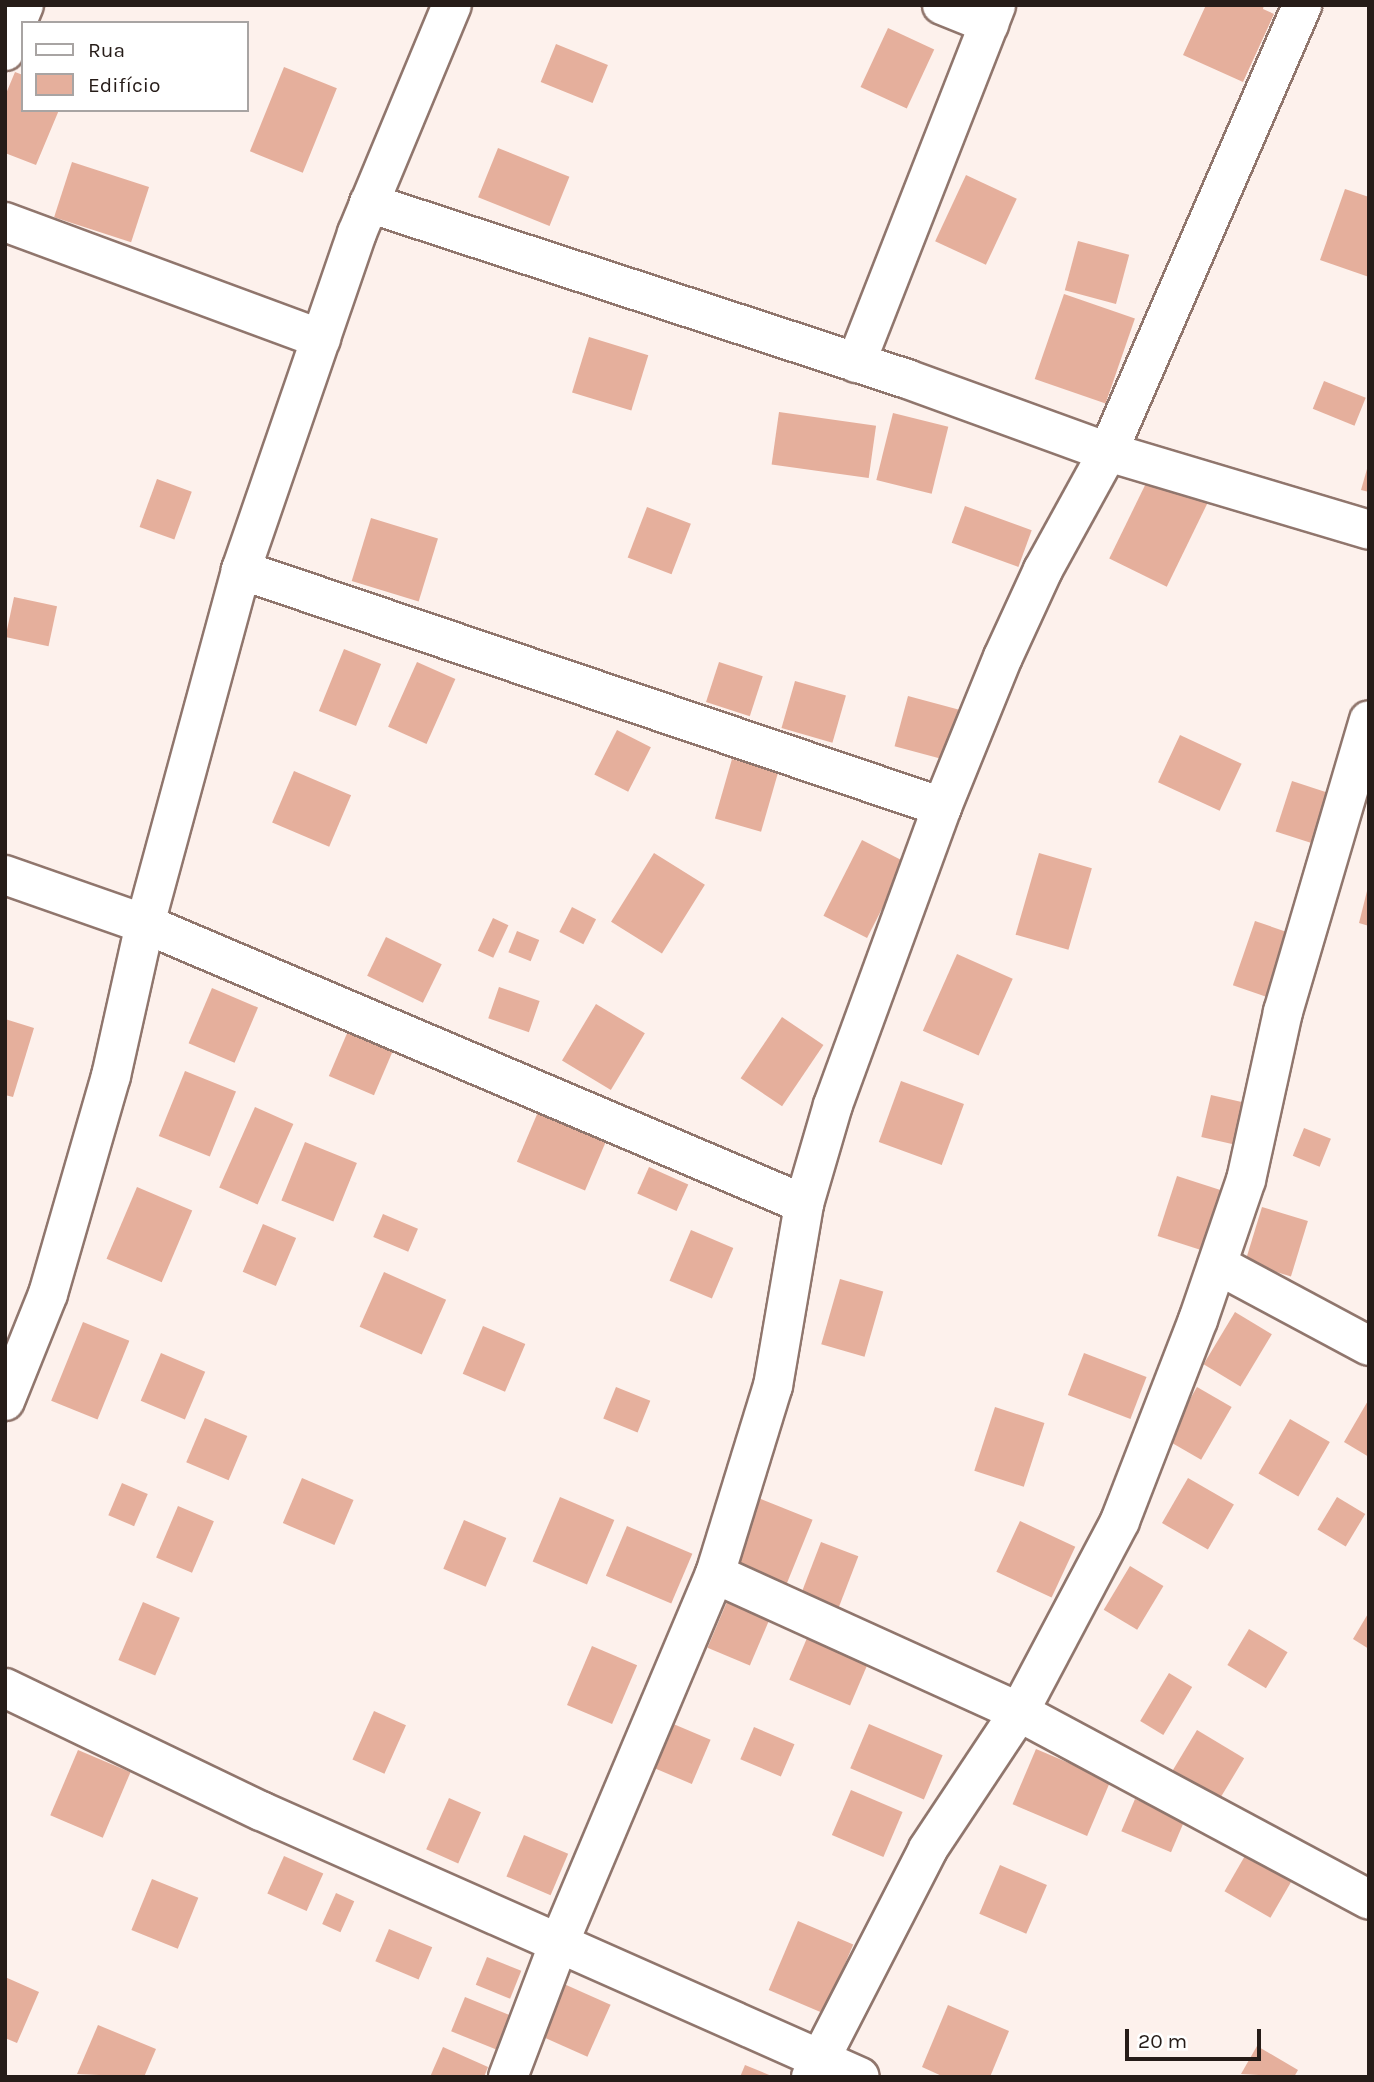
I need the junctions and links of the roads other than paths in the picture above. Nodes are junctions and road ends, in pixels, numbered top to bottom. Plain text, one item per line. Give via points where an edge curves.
1 (24, 5) edge
2 (452, 5) edge
3 (942, 5) edge
4 (1302, 5) edge
5 (993, 15) edge
6 (5, 51) edge
7 (369, 203) junction
8 (5, 222) edge
9 (321, 340) junction
10 (856, 363) junction
11 (1108, 452) junction
12 (1369, 530) edge
13 (241, 569) junction
14 (1369, 720) edge
15 (942, 807) junction
16 (5, 875) edge
17 (145, 924) junction
18 (804, 1204) junction
19 (1217, 1265) junction
20 (1369, 1346) edge
21 (5, 1401) edge
22 (715, 1574) junction
23 (5, 1688) edge
24 (1019, 1712) junction
25 (1369, 1900) edge
26 (559, 1943) junction
27 (814, 2067) edge
28 (508, 2077) edge
29 (860, 2077) edge

1 - 6 street
2 - 7 street
3 - 5 street
4 - 11 street
5 - 10 street
7 - 9 street
7 - 10 street
8 - 9 street
9 - 13 street
10 - 11 street
11 - 12 street
11 - 15 street via 1043,570
13 - 15 street
13 - 17 street
14 - 19 street via 1283,1012 1246,1180
15 - 18 street via 833,1105
16 - 17 street
17 - 18 street
17 - 21 street via 111,1076 48,1294
18 - 22 street via 773,1386
19 - 20 street
19 - 24 street via 1120,1521
22 - 24 street
22 - 26 street
23 - 26 street via 261,1811
24 - 25 street
24 - 27 street via 928,1849
26 - 27 street
26 - 28 street
27 - 29 street

